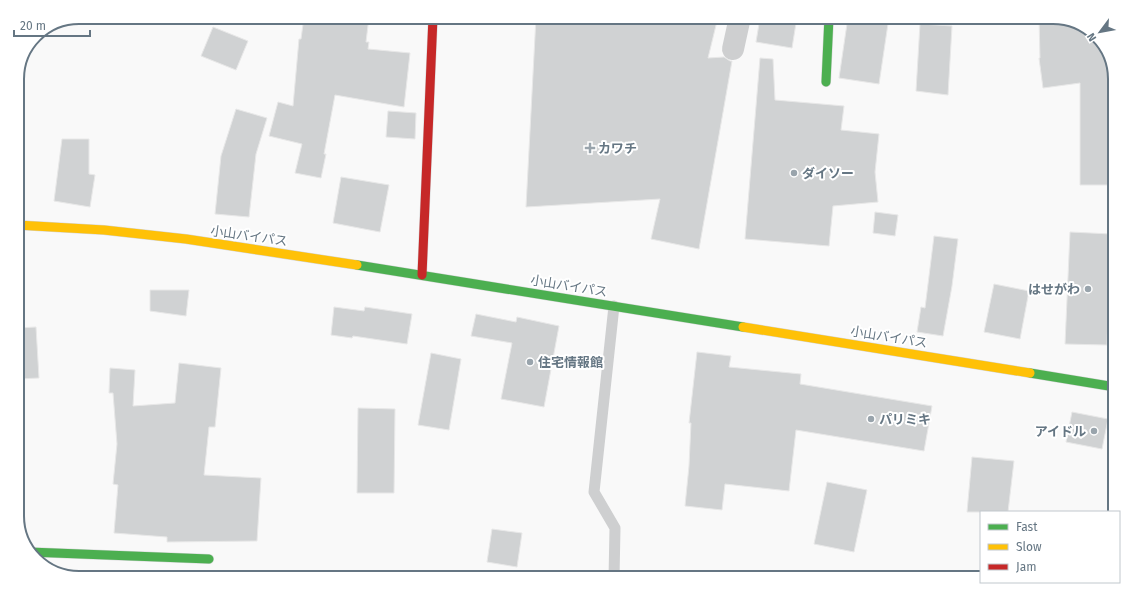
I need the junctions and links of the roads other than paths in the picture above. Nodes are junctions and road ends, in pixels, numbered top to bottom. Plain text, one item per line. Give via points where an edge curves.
1 (433, 24) edge
2 (738, 24) edge
3 (829, 24) edge
4 (733, 49) dead end
5 (826, 82) dead end
6 (24, 225) edge
7 (422, 275) junction
8 (614, 306) junction
9 (1108, 386) edge
10 (38, 552) edge
11 (209, 559) dead end
12 (614, 571) edge

1 - 7 main road
2 - 4 street
3 - 5 main road
6 - 7 main road, 小山バイパス via 104,230 186,240
7 - 8 main road, 小山バイパス
8 - 9 main road, 小山バイパス
8 - 12 lane via 594,492 615,528
10 - 11 main road

